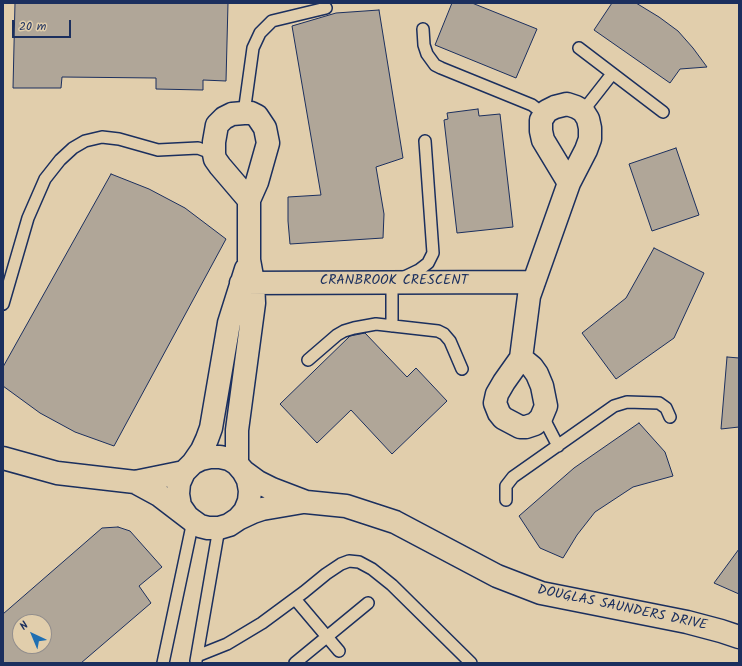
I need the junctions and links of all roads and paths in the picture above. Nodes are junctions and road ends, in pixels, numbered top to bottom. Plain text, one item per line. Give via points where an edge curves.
1 (326, 8) dead end
2 (423, 29) dead end
3 (579, 48) dead end
4 (612, 74) junction
5 (583, 111) junction
6 (663, 112) dead end
7 (244, 113) junction
8 (545, 115) junction
9 (425, 141) dead end
10 (214, 154) junction
11 (569, 183) junction
12 (249, 200) junction
13 (247, 282) junction
14 (534, 282) junction
15 (392, 283) junction
16 (3, 304) edge
17 (392, 326) junction
18 (521, 358) junction
19 (308, 360) dead end
20 (462, 369) dead end
21 (542, 415) junction
22 (670, 417) dead end
23 (558, 446) junction
24 (3, 458) edge
25 (188, 468) junction
26 (240, 468) junction
27 (135, 482) junction
28 (506, 500) dead end
29 (306, 502) junction
30 (190, 519) junction
31 (228, 524) junction
32 (295, 599) junction
33 (368, 603) dead end
34 (327, 637) junction
35 (739, 637) edge
36 (339, 651) dead end
37 (196, 660) edge
38 (163, 663) edge
39 (295, 663) edge
40 (471, 663) edge

1 - 7 lane via 272,21 260,33 253,48
2 - 8 lane via 427,54 435,65 532,105
3 - 4 lane
4 - 5 lane
4 - 6 lane
5 - 8 street via 567,104 555,106
5 - 11 street via 588,119 590,139
7 - 10 street via 232,114 220,121 215,131
7 - 12 street via 257,116 268,136 265,155
8 - 11 street via 541,120 543,140
9 - 15 lane via 433,253 428,263 419,270
10 - 12 street via 220,166
10 - 16 lane via 198,148 158,150 102,137 85,141 73,148 45,179 28,218
11 - 14 street
12 - 13 street via 250,260
13 - 15 street, CRANBROOK CRESCENT
13 - 25 street via 228,323 208,439
13 - 26 street via 254,303 237,430
14 - 15 street, CRANBROOK CRESCENT
14 - 18 street via 529,296
15 - 17 lane
17 - 19 lane via 376,324 344,331
17 - 20 lane via 428,329 444,334 450,341
18 - 21 street via 532,366 542,386 546,406
18 - 21 street via 497,394 496,407 503,418 520,427 535,424
21 - 23 lane
22 - 23 lane via 666,408 659,403 627,402 614,406
23 - 28 lane via 508,481
24 - 27 street via 57,473
25 - 26 street via 201,459 220,456
25 - 27 street
25 - 30 street via 179,483 178,494 180,506
26 - 29 street, DOUGLAS SAUNDERS DRIVE via 258,482
26 - 31 street via 248,480 250,491 247,506
27 - 30 street
29 - 31 street, DOUGLAS SAUNDERS DRIVE via 262,509
29 - 35 street, DOUGLAS SAUNDERS DRIVE via 346,506 395,522 497,576 541,593 687,622
30 - 31 street via 208,528
30 - 38 lane
31 - 37 lane
32 - 34 lane
32 - 37 lane via 262,623
32 - 40 lane via 341,564 349,561 359,562 392,585
33 - 34 lane
34 - 36 lane
34 - 39 lane

